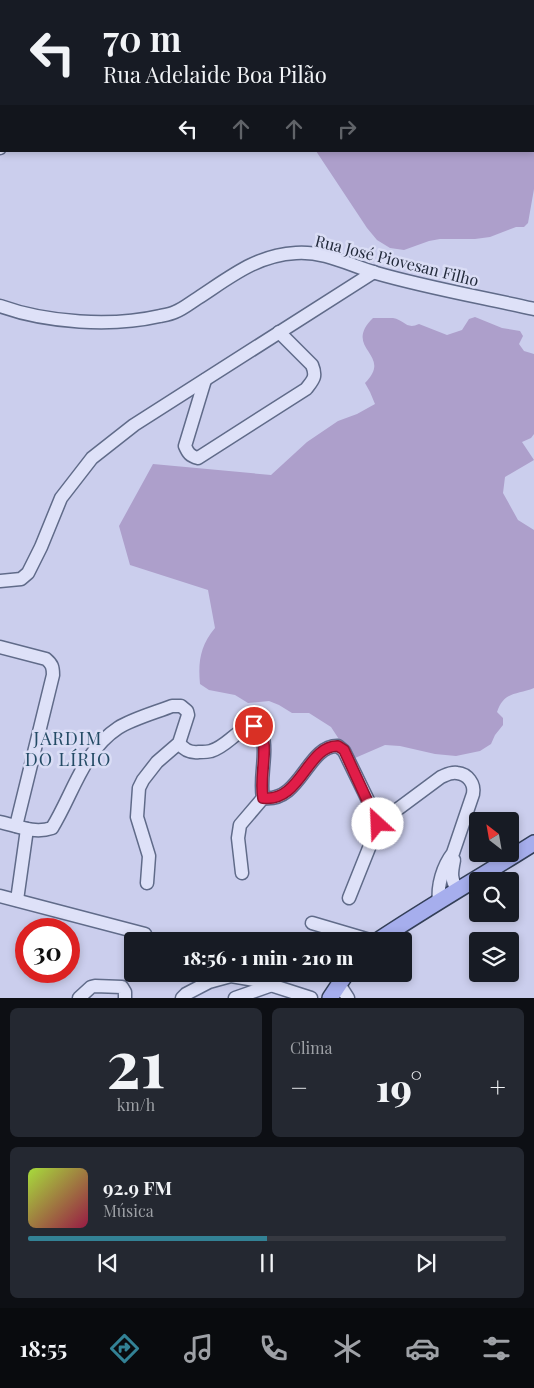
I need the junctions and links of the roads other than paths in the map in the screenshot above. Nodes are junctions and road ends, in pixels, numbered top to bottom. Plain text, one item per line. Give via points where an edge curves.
1 (374, 272) junction
2 (0, 306) edge
3 (534, 309) edge
4 (279, 332) junction
5 (205, 380) junction
6 (0, 581) edge
7 (0, 648) edge
8 (179, 743) junction
9 (263, 798) junction
10 (0, 822) edge
11 (378, 824) junction
12 (22, 828) junction
13 (534, 843) edge
14 (453, 853) junction
15 (242, 873) dead end
16 (147, 883) dead end
17 (457, 891) junction
18 (0, 896) edge
19 (349, 898) dead end
20 (17, 900) junction
21 (438, 902) junction
22 (312, 923) dead end
23 (137, 932) edge
24 (342, 932) edge
25 (391, 932) edge
26 (340, 982) edge
27 (343, 982) edge
28 (272, 985) junction
29 (79, 998) edge
30 (125, 998) edge
31 (182, 998) edge
32 (235, 998) edge
33 (312, 998) edge
34 (330, 998) edge
35 (348, 998) edge

1 - 2 street, Rua José Piovesan Filho via 317,253 295,252 245,267 175,312 146,319 106,322 54,319
1 - 3 street, Rua José Piovesan Filho
1 - 4 street
4 - 5 street
4 - 5 street via 312,365 313,379 306,388 198,458 188,453 185,446
5 - 6 street via 134,425 92,458 60,498 28,573 21,579
7 - 12 street via 40,657 52,664 53,675
8 - 9 street via 195,753 211,751 246,727 259,729 262,736
8 - 12 street via 188,715 181,706 172,706 119,727 94,751 52,828 42,831
8 - 16 street via 157,762 139,788 137,817 150,856
9 - 11 street via 271,799 293,787 324,749 338,746 344,750
9 - 15 street via 240,825 238,838
10 - 12 street
11 - 14 street via 441,777 456,772 463,774 474,789
11 - 19 street
12 - 20 street
13 - 17 main road
14 - 17 street via 451,874
14 - 21 street via 439,884
17 - 21 main road
18 - 20 street
20 - 23 street
21 - 25 main road
22 - 24 street
26 - 34 main road
27 - 35 street
28 - 31 street via 230,976 209,982
28 - 32 street
28 - 33 street
29 - 30 street via 95,986 122,987

